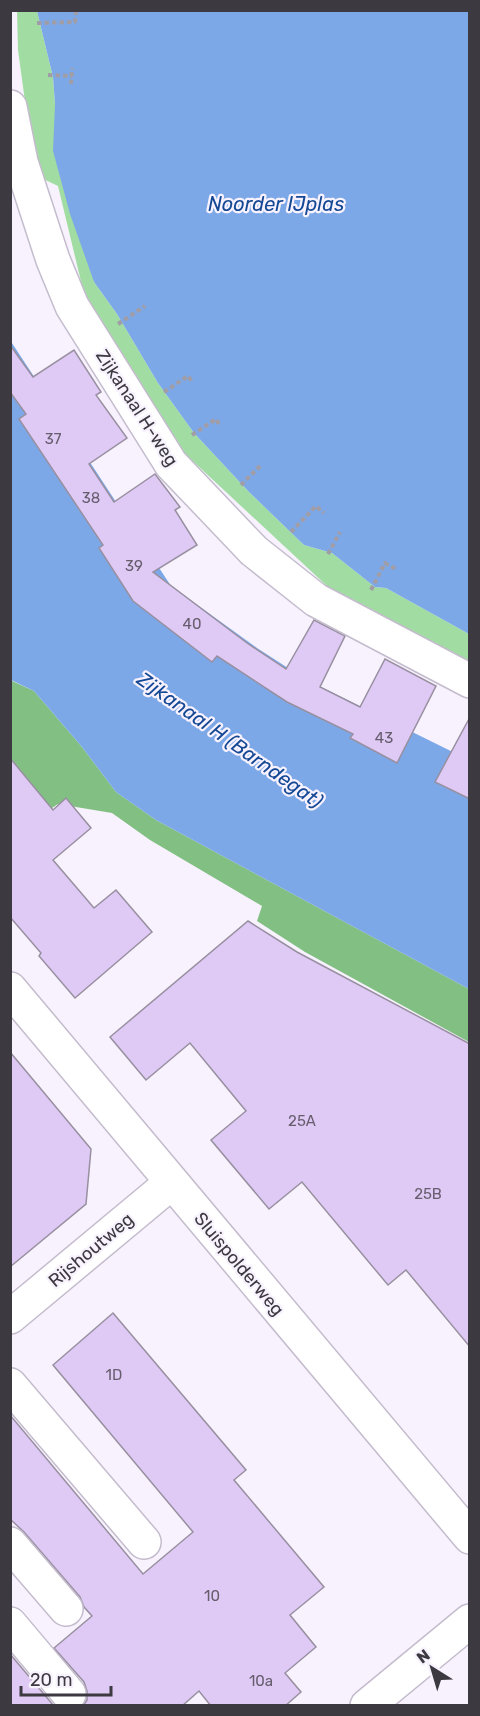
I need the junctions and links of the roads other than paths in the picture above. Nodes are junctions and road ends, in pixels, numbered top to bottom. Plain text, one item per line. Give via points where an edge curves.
1 (10, 107) edge
2 (470, 681) edge
3 (10, 989) edge
4 (171, 1183) junction
5 (10, 1317) edge
6 (10, 1385) edge
7 (470, 1537) edge
8 (144, 1542) dead end
9 (10, 1544) edge
10 (66, 1609) dead end
11 (470, 1621) edge
12 (10, 1624) edge
13 (69, 1694) dead end
14 (381, 1701) edge

1 - 2 street, Zijkanaal H-weg via 21,162 72,306 171,464 254,551 316,600
3 - 4 street, Sluispolderweg
4 - 5 street, Rijshoutweg
4 - 7 street, Sluispolderweg
6 - 8 street
9 - 10 street
11 - 14 street
12 - 13 street

